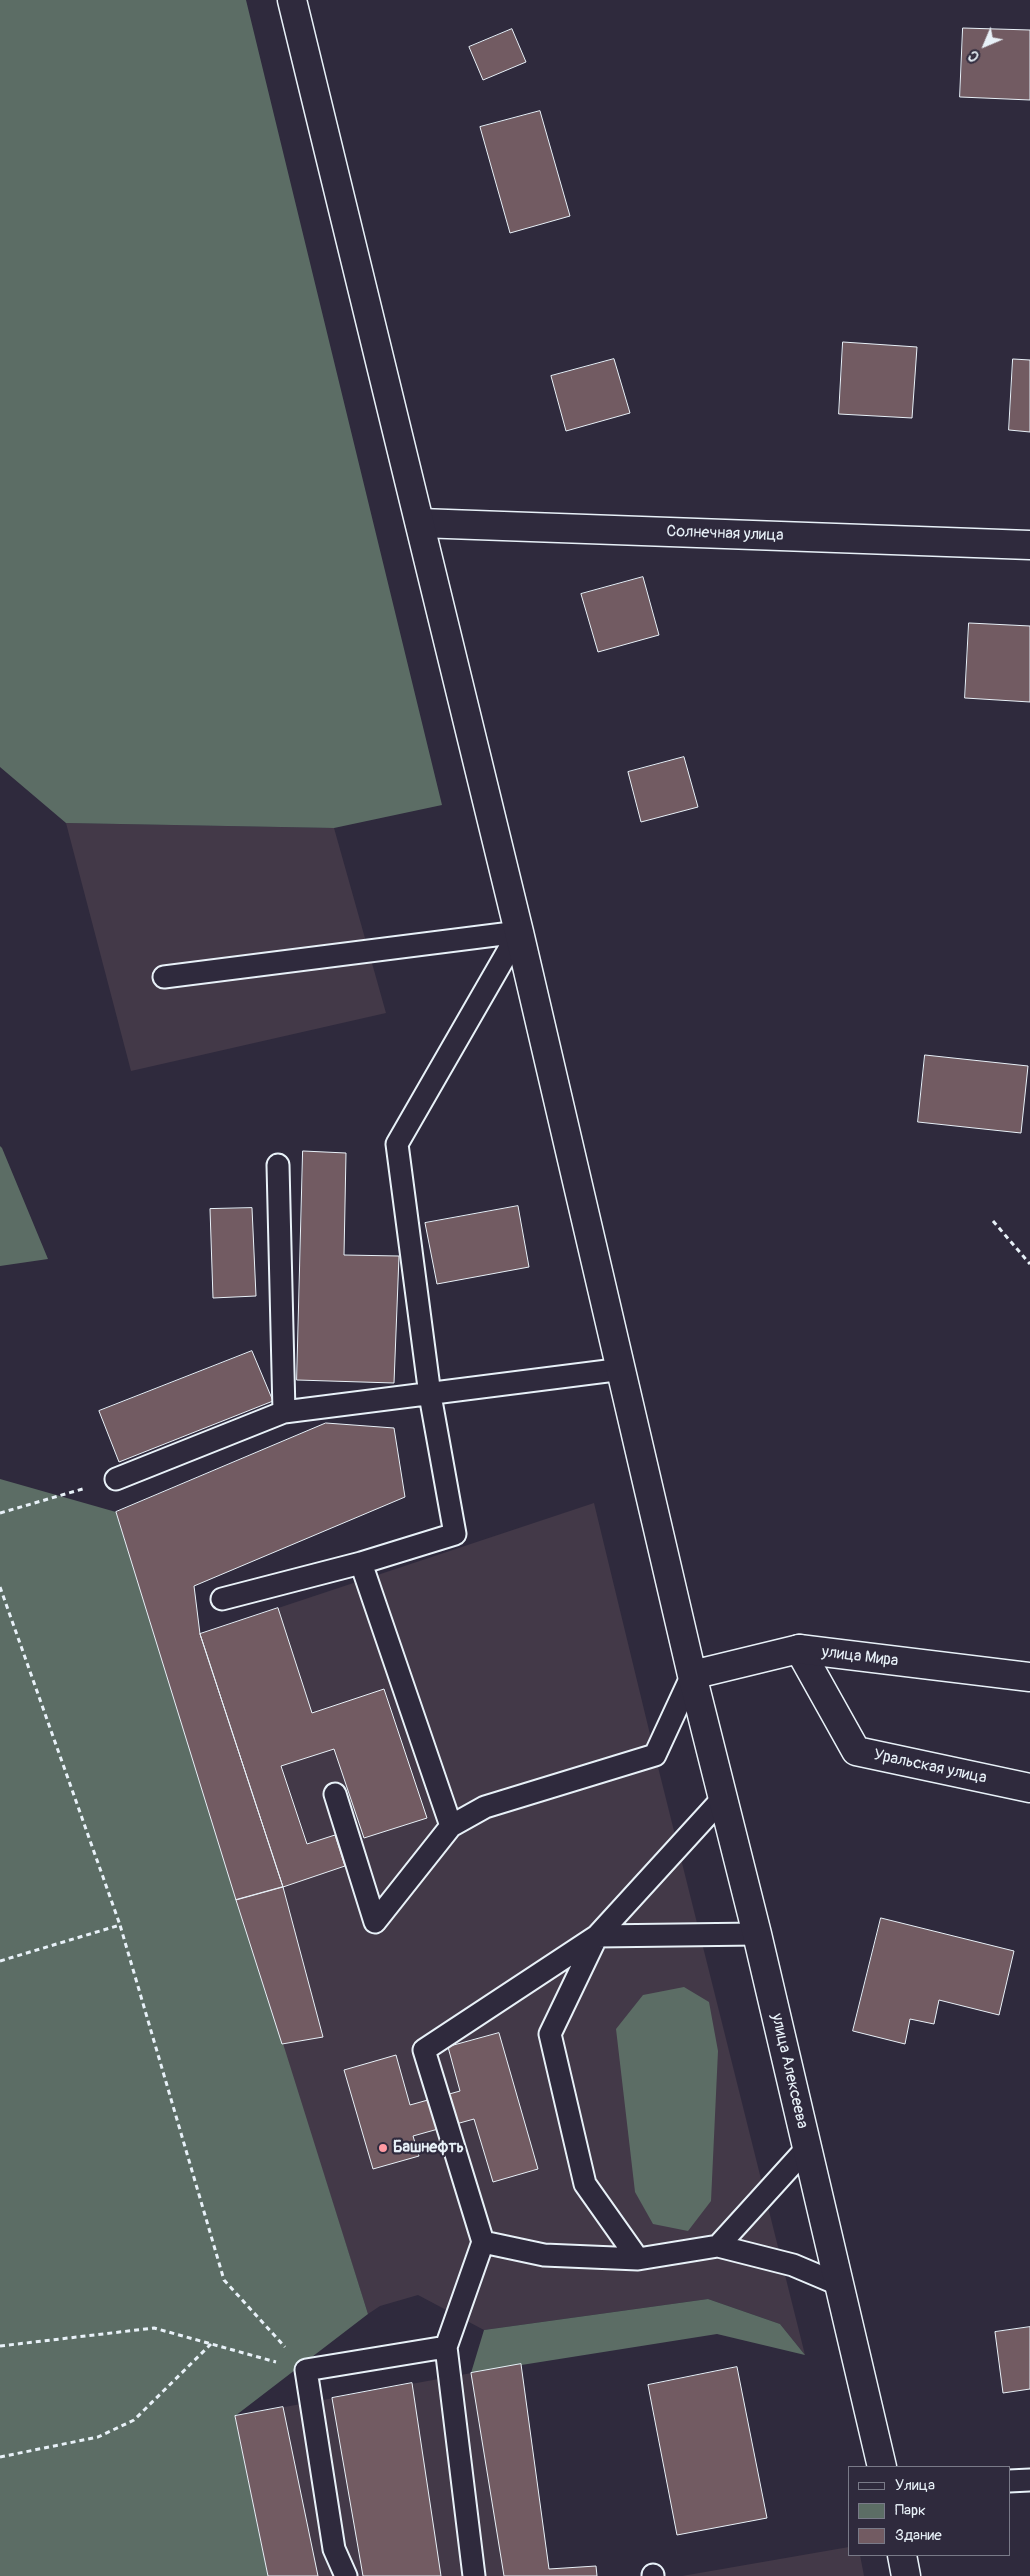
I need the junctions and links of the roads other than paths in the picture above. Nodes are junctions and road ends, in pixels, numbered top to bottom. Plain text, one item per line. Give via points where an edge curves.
1 (292, 0) edge
2 (420, 523) junction
3 (1030, 545) edge
4 (520, 932) junction
5 (164, 977) dead end
6 (278, 1165) dead end
7 (623, 1369) junction
8 (430, 1395) junction
9 (284, 1412) junction
10 (116, 1479) road end
11 (361, 1563) junction
12 (222, 1599) dead end
13 (799, 1649) junction
14 (692, 1675) junction
15 (1030, 1677) edge
16 (1030, 1788) edge
17 (335, 1794) dead end
18 (724, 1798) junction
19 (451, 1826) junction
20 (757, 1934) junction
21 (597, 1936) junction
22 (807, 2148) junction
23 (483, 2242) junction
24 (718, 2246) junction
25 (638, 2259) junction
26 (838, 2284) junction
27 (446, 2347) junction
28 (882, 2466) edge
29 (1030, 2480) edge
30 (1010, 2481) edge
31 (902, 2556) edge
32 (346, 2576) edge
33 (474, 2576) edge
34 (906, 2576) edge

1 - 2 main road, улица Алексеева
2 - 3 main road, Солнечная улица
2 - 4 main road, улица Алексеева
4 - 5 lane
4 - 7 main road, улица Алексеева
4 - 8 lane via 398,1144
6 - 9 lane
7 - 8 lane
7 - 14 main road, улица Алексеева
8 - 9 lane
8 - 11 lane via 455,1534
9 - 10 lane
11 - 12 lane
11 - 19 lane
13 - 14 main road, улица Мира
13 - 15 main road, улица Мира
13 - 16 main road, Уральская улица via 856,1751
14 - 18 main road, улица Алексеева
14 - 19 lane via 655,1755 485,1807
17 - 19 lane via 375,1922
18 - 20 main road, улица Алексеева
18 - 21 lane
20 - 21 lane
20 - 22 main road, улица Алексеева
21 - 23 lane via 424,2050
21 - 25 lane via 550,2034 585,2184
22 - 24 lane
22 - 26 main road, улица Алексеева
23 - 25 lane via 544,2255
23 - 27 lane
24 - 25 lane
24 - 26 lane via 793,2265
26 - 28 main road, улица Алексеева
27 - 32 lane via 306,2370 334,2549
27 - 33 lane
29 - 30 lane
31 - 34 main road

